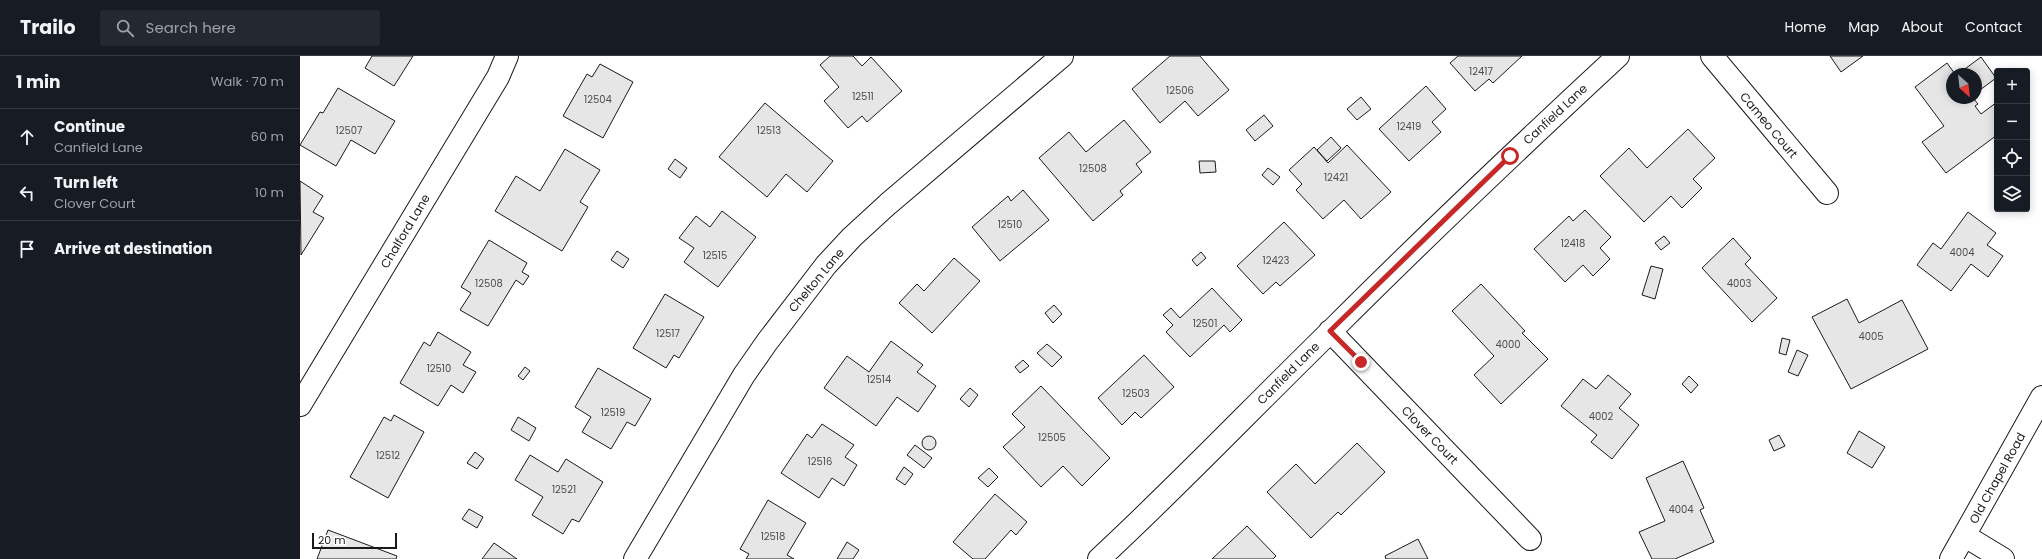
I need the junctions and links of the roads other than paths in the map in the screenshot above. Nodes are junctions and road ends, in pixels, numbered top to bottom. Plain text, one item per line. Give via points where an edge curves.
1 (507, 56) edge
2 (1062, 56) edge
3 (1618, 56) edge
4 (1712, 56) edge
5 (1827, 193) dead end
6 (1330, 331) junction
7 (2042, 397) edge
8 (300, 405) edge
9 (1965, 536) junction
10 (1530, 539) dead end
11 (635, 559) edge
12 (1099, 559) edge
13 (1951, 559) edge
14 (2003, 559) edge

1 - 8 street, Chalford Lane via 498,77
2 - 11 street, Chelton Lane via 888,204 826,265 744,375
3 - 6 street, Canfield Lane via 1521,145
4 - 5 street, Cameo Court
6 - 10 street, Clover Court
6 - 12 street, Canfield Lane
7 - 9 street, Old Chapel Road
9 - 13 street, Old Chapel Road
9 - 14 street

